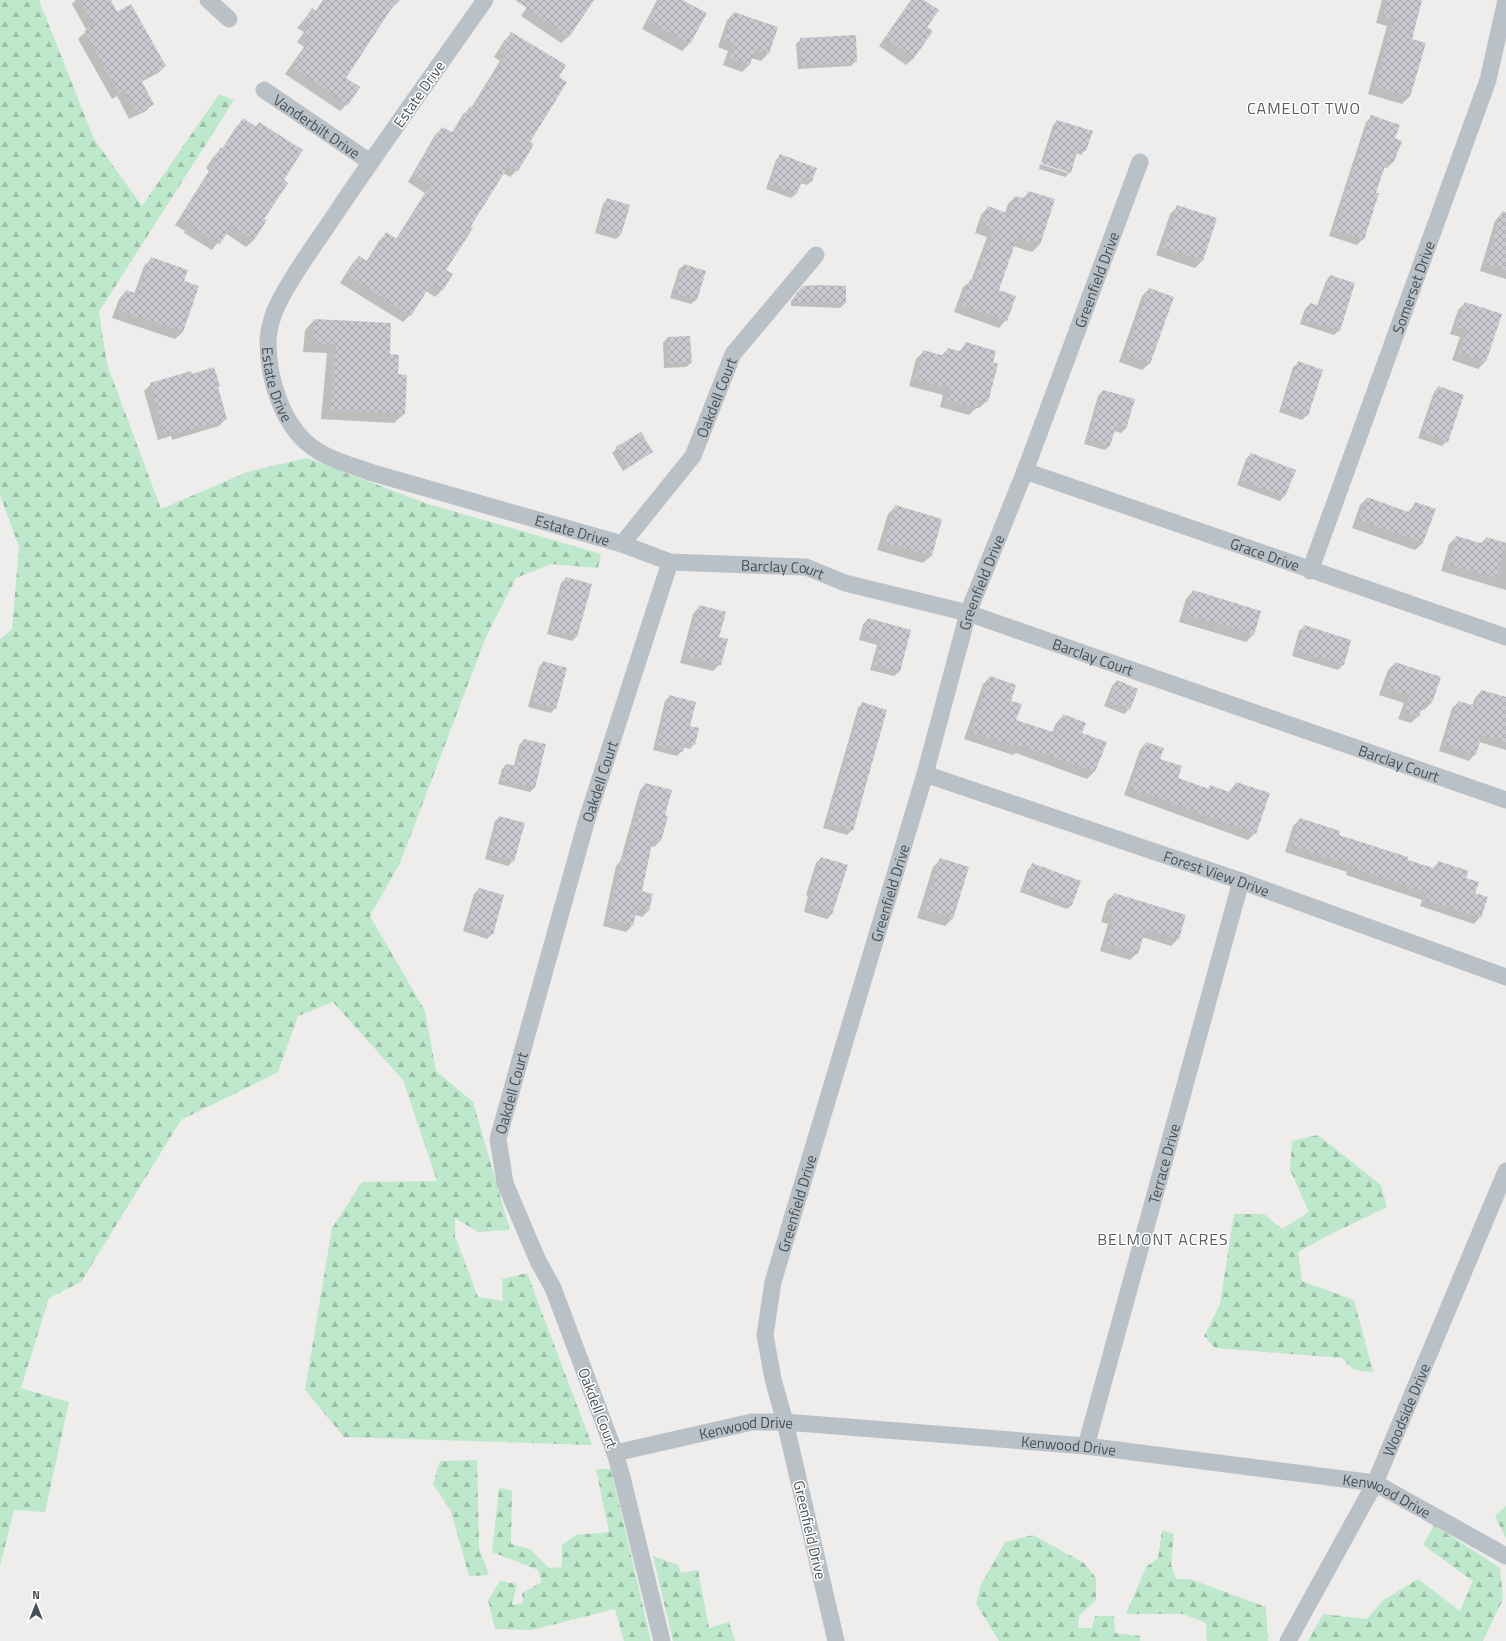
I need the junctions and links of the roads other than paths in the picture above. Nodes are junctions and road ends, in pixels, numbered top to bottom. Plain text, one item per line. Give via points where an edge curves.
1 (208, 0) edge
2 (486, 0) edge
3 (1506, 0) edge
4 (229, 19) dead end
5 (264, 90) dead end
6 (370, 162) junction
7 (1140, 162) dead end
8 (816, 255) dead end
9 (1025, 471) junction
10 (622, 544) junction
11 (670, 562) junction
12 (1310, 571) junction
13 (968, 613) junction
14 (1506, 637) edge
15 (925, 774) junction
16 (1506, 800) edge
17 (1241, 881) junction
18 (1506, 977) edge
19 (1506, 1171) edge
20 (785, 1422) junction
21 (1086, 1446) junction
22 (615, 1454) junction
23 (1375, 1483) junction
24 (1506, 1556) edge
25 (662, 1641) edge
26 (836, 1641) edge
27 (1288, 1641) edge

1 - 4 street
2 - 6 street, Estate Drive
3 - 12 street, Somerset Drive via 1488,80
5 - 6 street, Vanderbilt Drive
6 - 10 street, Estate Drive via 277,305 268,341 271,373 280,401 293,426 312,447 374,473
7 - 9 street, Greenfield Drive
8 - 10 street, Oakdell Court via 733,354 692,456
9 - 12 street, Grace Drive
9 - 13 street, Greenfield Drive
10 - 11 street, Estate Drive
11 - 13 street, Barclay Court via 806,568 845,583
11 - 22 street, Oakdell Court via 587,819 498,1139 505,1183 538,1261 553,1288
12 - 14 street, Grace Drive
13 - 15 street, Greenfield Drive
13 - 16 street, Barclay Court
15 - 17 street, Forest View Drive
15 - 20 street, Greenfield Drive via 773,1282 765,1335 773,1379
17 - 18 street, Forest View Drive
17 - 21 street, Terrace Drive
19 - 23 street, Woodside Drive
20 - 21 street, Kenwood Drive
20 - 22 street, Kenwood Drive via 752,1422
20 - 26 street, Greenfield Drive
21 - 23 street, Kenwood Drive
22 - 25 street, Oakdell Court
23 - 24 street, Kenwood Drive
23 - 27 street, Woodside Drive

